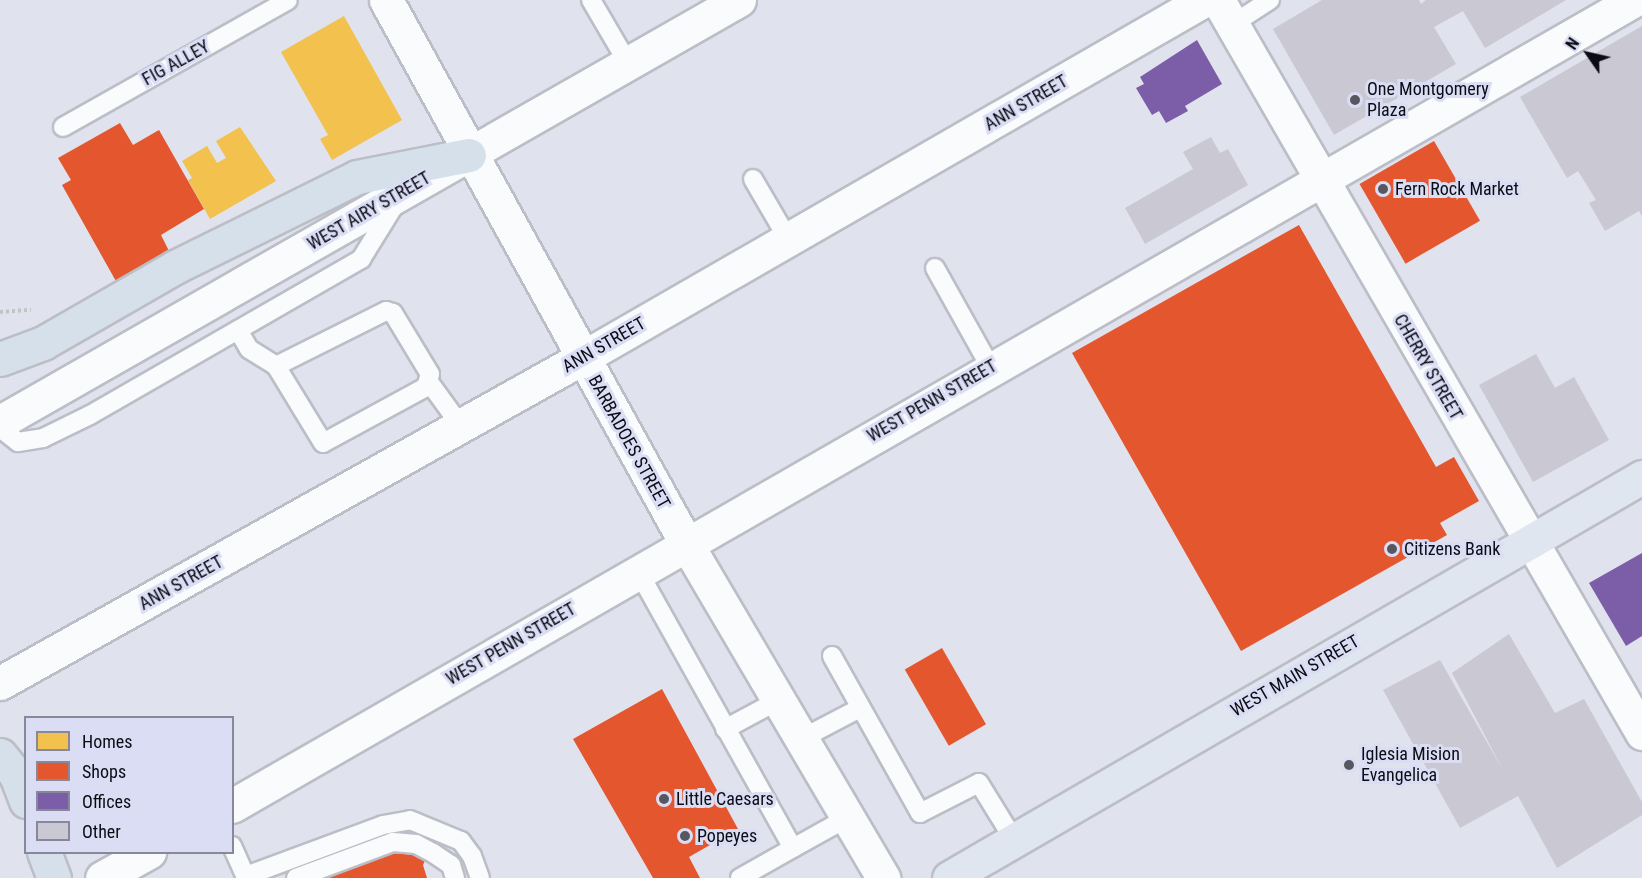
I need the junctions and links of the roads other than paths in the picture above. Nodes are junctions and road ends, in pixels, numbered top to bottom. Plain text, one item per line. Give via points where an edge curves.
1 (288, 0) edge
2 (386, 0) edge
3 (591, 0) edge
4 (739, 0) edge
5 (1204, 0) edge
6 (1270, 0) edge
7 (1634, 0) edge
8 (1226, 12) edge
9 (629, 65) junction
10 (63, 127) dead end
11 (469, 155) junction
12 (753, 179) dead end
13 (1320, 179) junction
14 (403, 192) junction
15 (788, 239) junction
16 (935, 268) dead end
17 (238, 330) junction
18 (582, 358) junction
19 (0, 359) edge
20 (276, 366) junction
21 (991, 368) junction
22 (429, 382) junction
23 (0, 422) edge
24 (461, 426) junction
25 (0, 428) edge
26 (1642, 477) edge
27 (1528, 540) junction
28 (686, 543) junction
29 (638, 571) junction
30 (832, 656) dead end
31 (0, 683) edge
32 (779, 700) junction
33 (860, 708) junction
34 (725, 729) junction
35 (1642, 734) edge
36 (801, 739) junction
37 (0, 754) edge
38 (24, 796) edge
39 (234, 805) edge
40 (847, 818) junction
41 (1014, 840) junction
42 (793, 848) junction
43 (234, 850) edge
44 (45, 854) edge
45 (145, 854) edge
46 (271, 867) junction
47 (246, 877) edge
48 (54, 878) edge
49 (102, 878) edge
50 (289, 878) edge
51 (296, 878) edge
52 (456, 878) edge
53 (480, 878) edge
54 (740, 878) edge
55 (883, 878) edge
56 (949, 878) edge

1 - 10 lane, FIG ALLEY
2 - 11 street, BARBADOES STREET
3 - 9 lane
4 - 9 street, WEST AIRY STREET
5 - 15 street, ANN STREET
6 - 8 lane
7 - 13 street, WEST PENN STREET
8 - 13 street, CHERRY STREET
9 - 11 street, WEST AIRY STREET
11 - 14 street, WEST AIRY STREET
11 - 18 street, BARBADOES STREET
11 - 19 highway via 357,177 175,267 43,343
12 - 15 lane
13 - 21 street, WEST PENN STREET
13 - 27 street, CHERRY STREET
14 - 17 lane via 361,259
14 - 23 street, WEST AIRY STREET
15 - 18 street, ANN STREET
16 - 21 lane
17 - 20 lane via 249,349
17 - 25 lane via 90,416 43,438 18,442
18 - 24 street, ANN STREET
18 - 28 street, BARBADOES STREET
20 - 22 lane via 386,311 393,313 430,374
20 - 22 lane via 323,443
21 - 28 street, WEST PENN STREET
22 - 24 lane
24 - 31 street, ANN STREET
26 - 27 main road, WEST MAIN STREET
27 - 35 street, CHERRY STREET
27 - 41 main road, WEST MAIN STREET
28 - 29 street, WEST PENN STREET
28 - 32 street, BARBADOES STREET
29 - 34 lane
29 - 39 street, WEST PENN STREET
30 - 33 lane
32 - 34 lane
32 - 36 street, BARBADOES STREET
33 - 36 lane
33 - 41 lane via 920,813 979,783
34 - 42 lane
36 - 40 street, BARBADOES STREET
37 - 38 highway via 16,775
40 - 42 lane
40 - 55 street, BARBADOES STREET
41 - 56 main road, WEST MAIN STREET
42 - 54 lane
43 - 47 lane
44 - 48 highway
45 - 49 street
46 - 47 lane
46 - 50 lane
46 - 53 lane via 383,825 411,820 461,841 472,855
51 - 52 lane via 393,843 416,844 433,853 450,865

